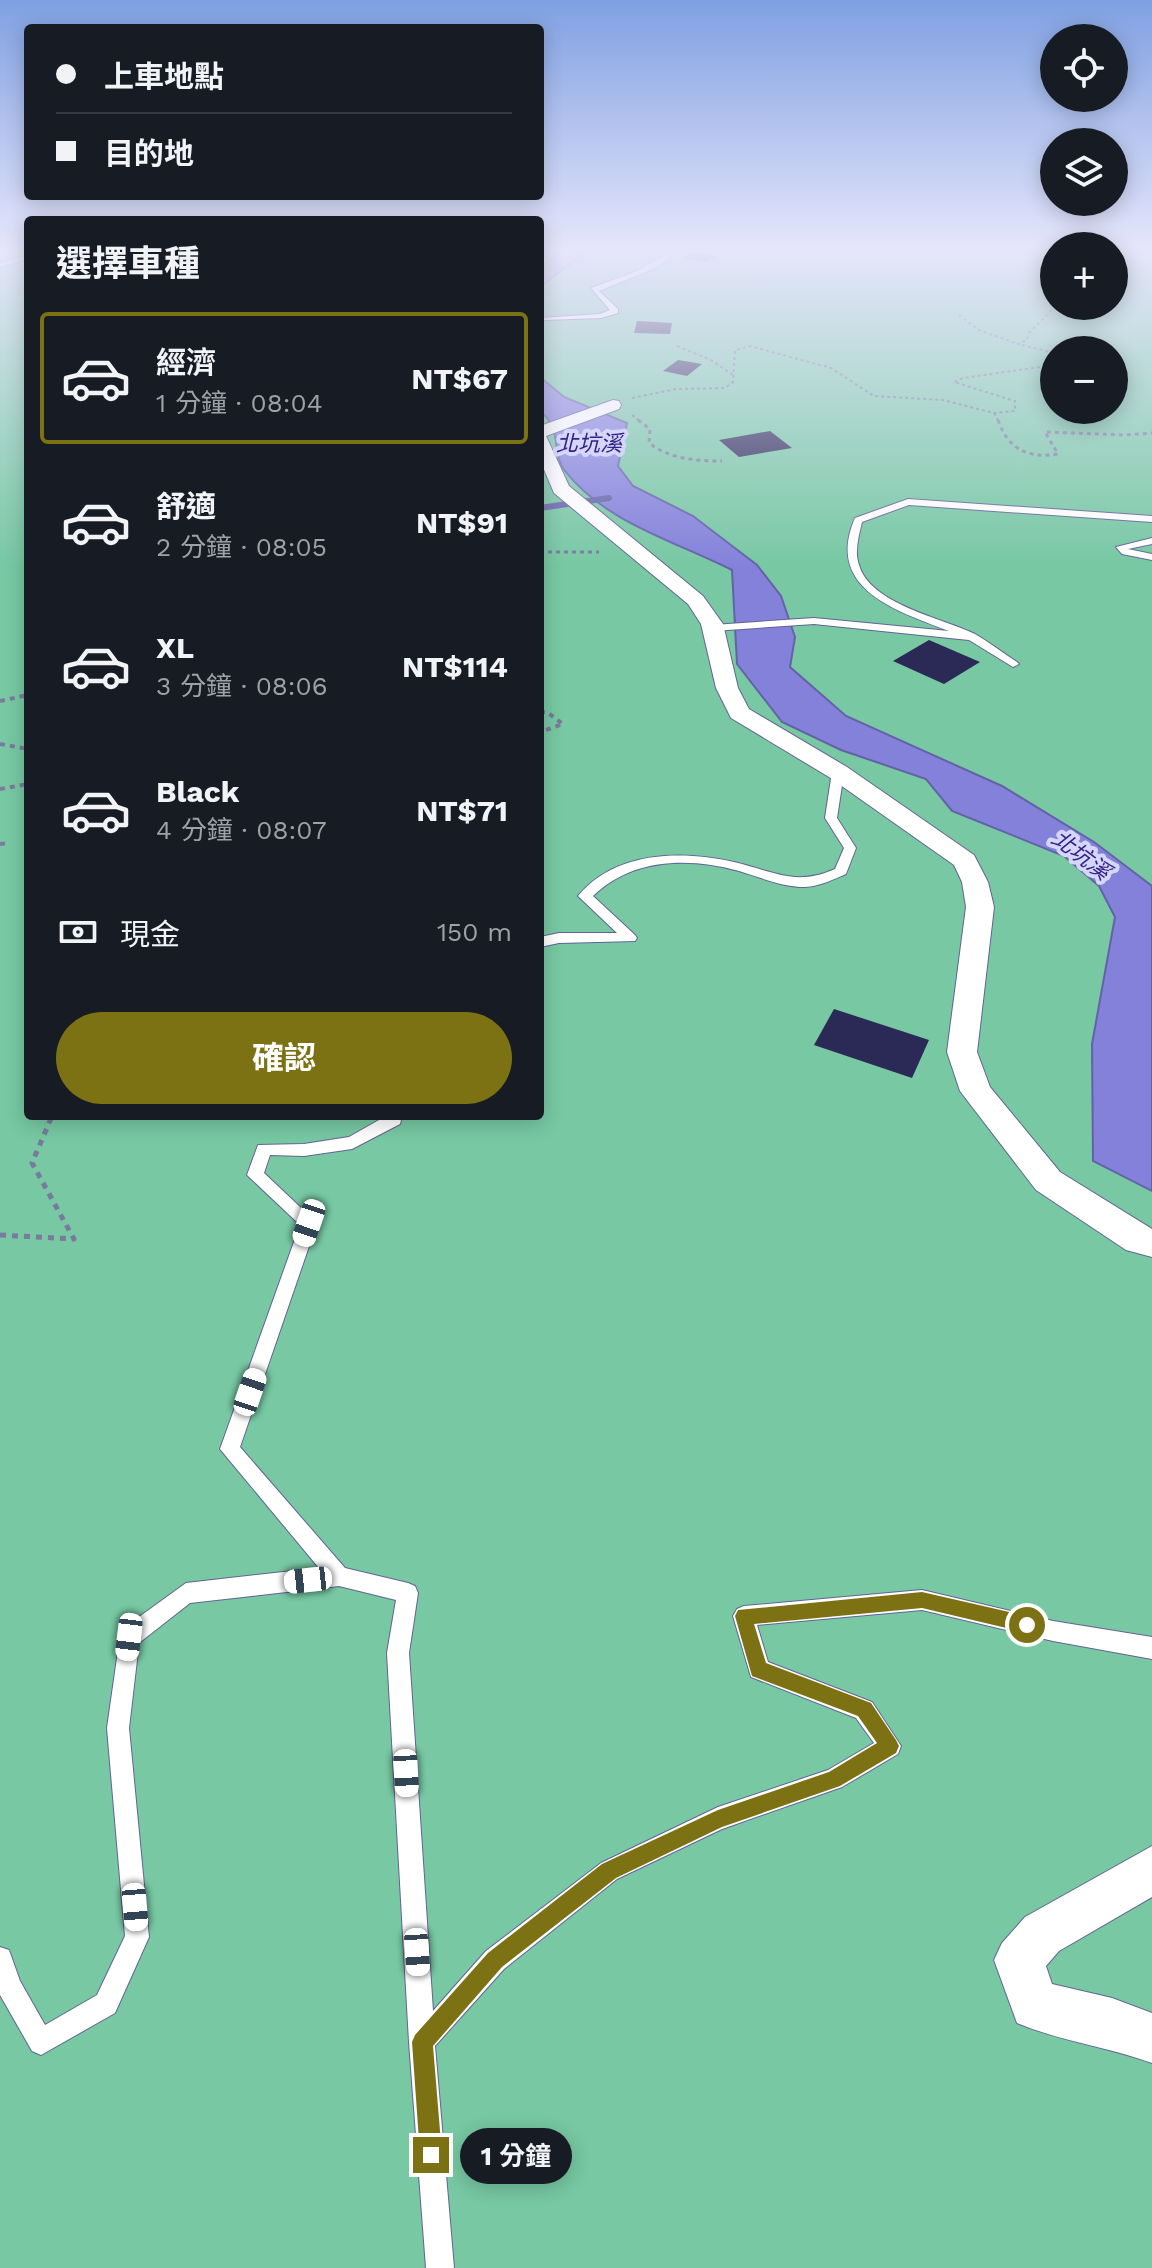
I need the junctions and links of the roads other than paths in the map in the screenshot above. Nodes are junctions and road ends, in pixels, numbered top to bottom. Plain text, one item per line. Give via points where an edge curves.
1 (613, 405) road end
2 (544, 431) edge
3 (544, 449) edge
4 (1152, 519) edge
5 (1152, 541) edge
6 (1152, 557) edge
7 (714, 628) junction
8 (972, 637) junction
9 (1013, 664) dead end
10 (838, 772) junction
11 (544, 941) edge
12 (394, 1120) edge
13 (1152, 1243) edge
14 (339, 1576) junction
15 (1152, 1648) edge
16 (1152, 1870) edge
17 (0, 1959) edge
18 (1152, 2038) edge
19 (422, 2042) junction
20 (440, 2268) edge

1 - 2 street
3 - 7 street via 561,489 696,600
4 - 8 lane via 908,502 858,520 852,560 874,592
5 - 6 lane via 1121,547
7 - 8 lane via 814,621
7 - 10 street via 727,688 739,713
8 - 9 lane
10 - 11 lane via 831,818 850,848 841,871 815,882 780,882 736,866 682,857 646,862 595,883 585,896 630,938
10 - 13 street via 965,861 975,882 980,907 962,1052 976,1091 1048,1181 1138,1240
12 - 14 lane via 352,1143 264,1149 255,1175 309,1223 230,1449
14 - 17 lane via 186,1593 129,1637 118,1728 137,1937 106,2004 41,2042 9,1987
14 - 19 lane via 408,1593 398,1653
15 - 19 lane via 922,1600 744,1616 759,1669 864,1710 890,1746 834,1779 718,1819 609,1871 495,1960
16 - 18 street via 1042,1934 1019,1960 1035,2005
19 - 20 lane

